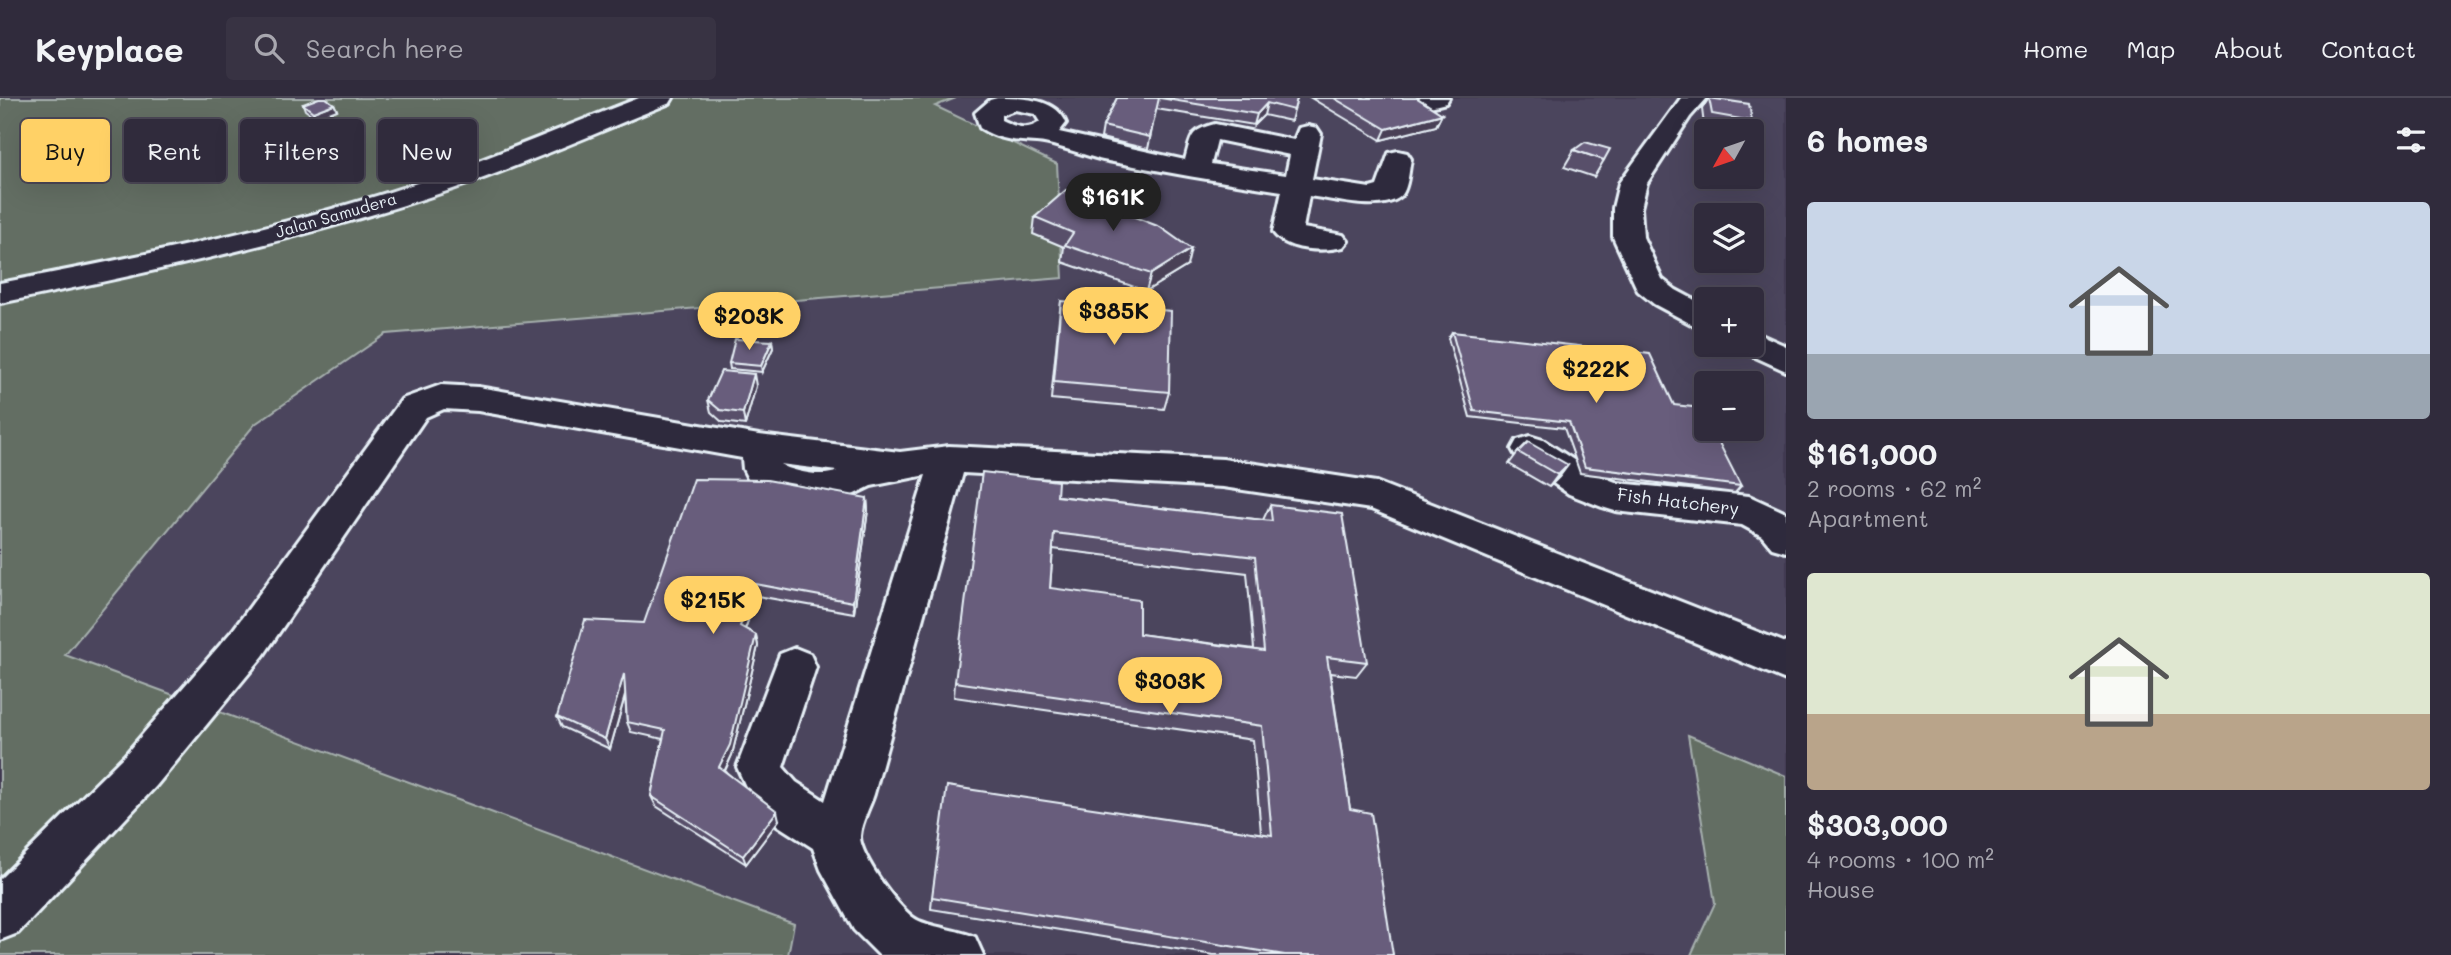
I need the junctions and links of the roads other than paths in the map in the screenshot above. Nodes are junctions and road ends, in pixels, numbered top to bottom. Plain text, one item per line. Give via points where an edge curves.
1 (661, 98) edge
2 (1695, 98) edge
3 (1036, 101) edge
4 (1038, 134) junction
5 (1398, 159) dead end
6 (1178, 172) junction
7 (1298, 188) junction
8 (1333, 241) dead end
9 (0, 293) edge
10 (1694, 312) edge
11 (1764, 348) edge
12 (1786, 360) edge
13 (1531, 449) edge
14 (949, 459) junction
15 (1786, 537) edge
16 (1786, 662) edge
17 (795, 667) dead end
18 (836, 835) junction
19 (0, 915) edge
20 (957, 955) edge

1 - 9 street, Jalan Samudera via 444,183 281,232
2 - 10 street via 1633,183 1626,208 1628,237 1648,284
3 - 4 street via 1052,115 1053,122
3 - 4 street via 999,105 988,113 989,123 1001,131
4 - 6 street
5 - 7 street via 1390,191 1372,197
6 - 7 street
6 - 7 street via 1205,135 1215,132 1307,142
7 - 8 street via 1288,232 1304,239
11 - 12 street
13 - 15 street, Fish Hatchery via 1582,484 1615,497 1749,511 1776,525
14 - 16 street via 1223,473 1376,496
14 - 18 street
14 - 19 street via 900,465 759,448 478,400 441,397 414,408 248,643 140,771
17 - 18 street via 760,766 762,778 774,793
18 - 20 street via 838,853 872,912 905,943

